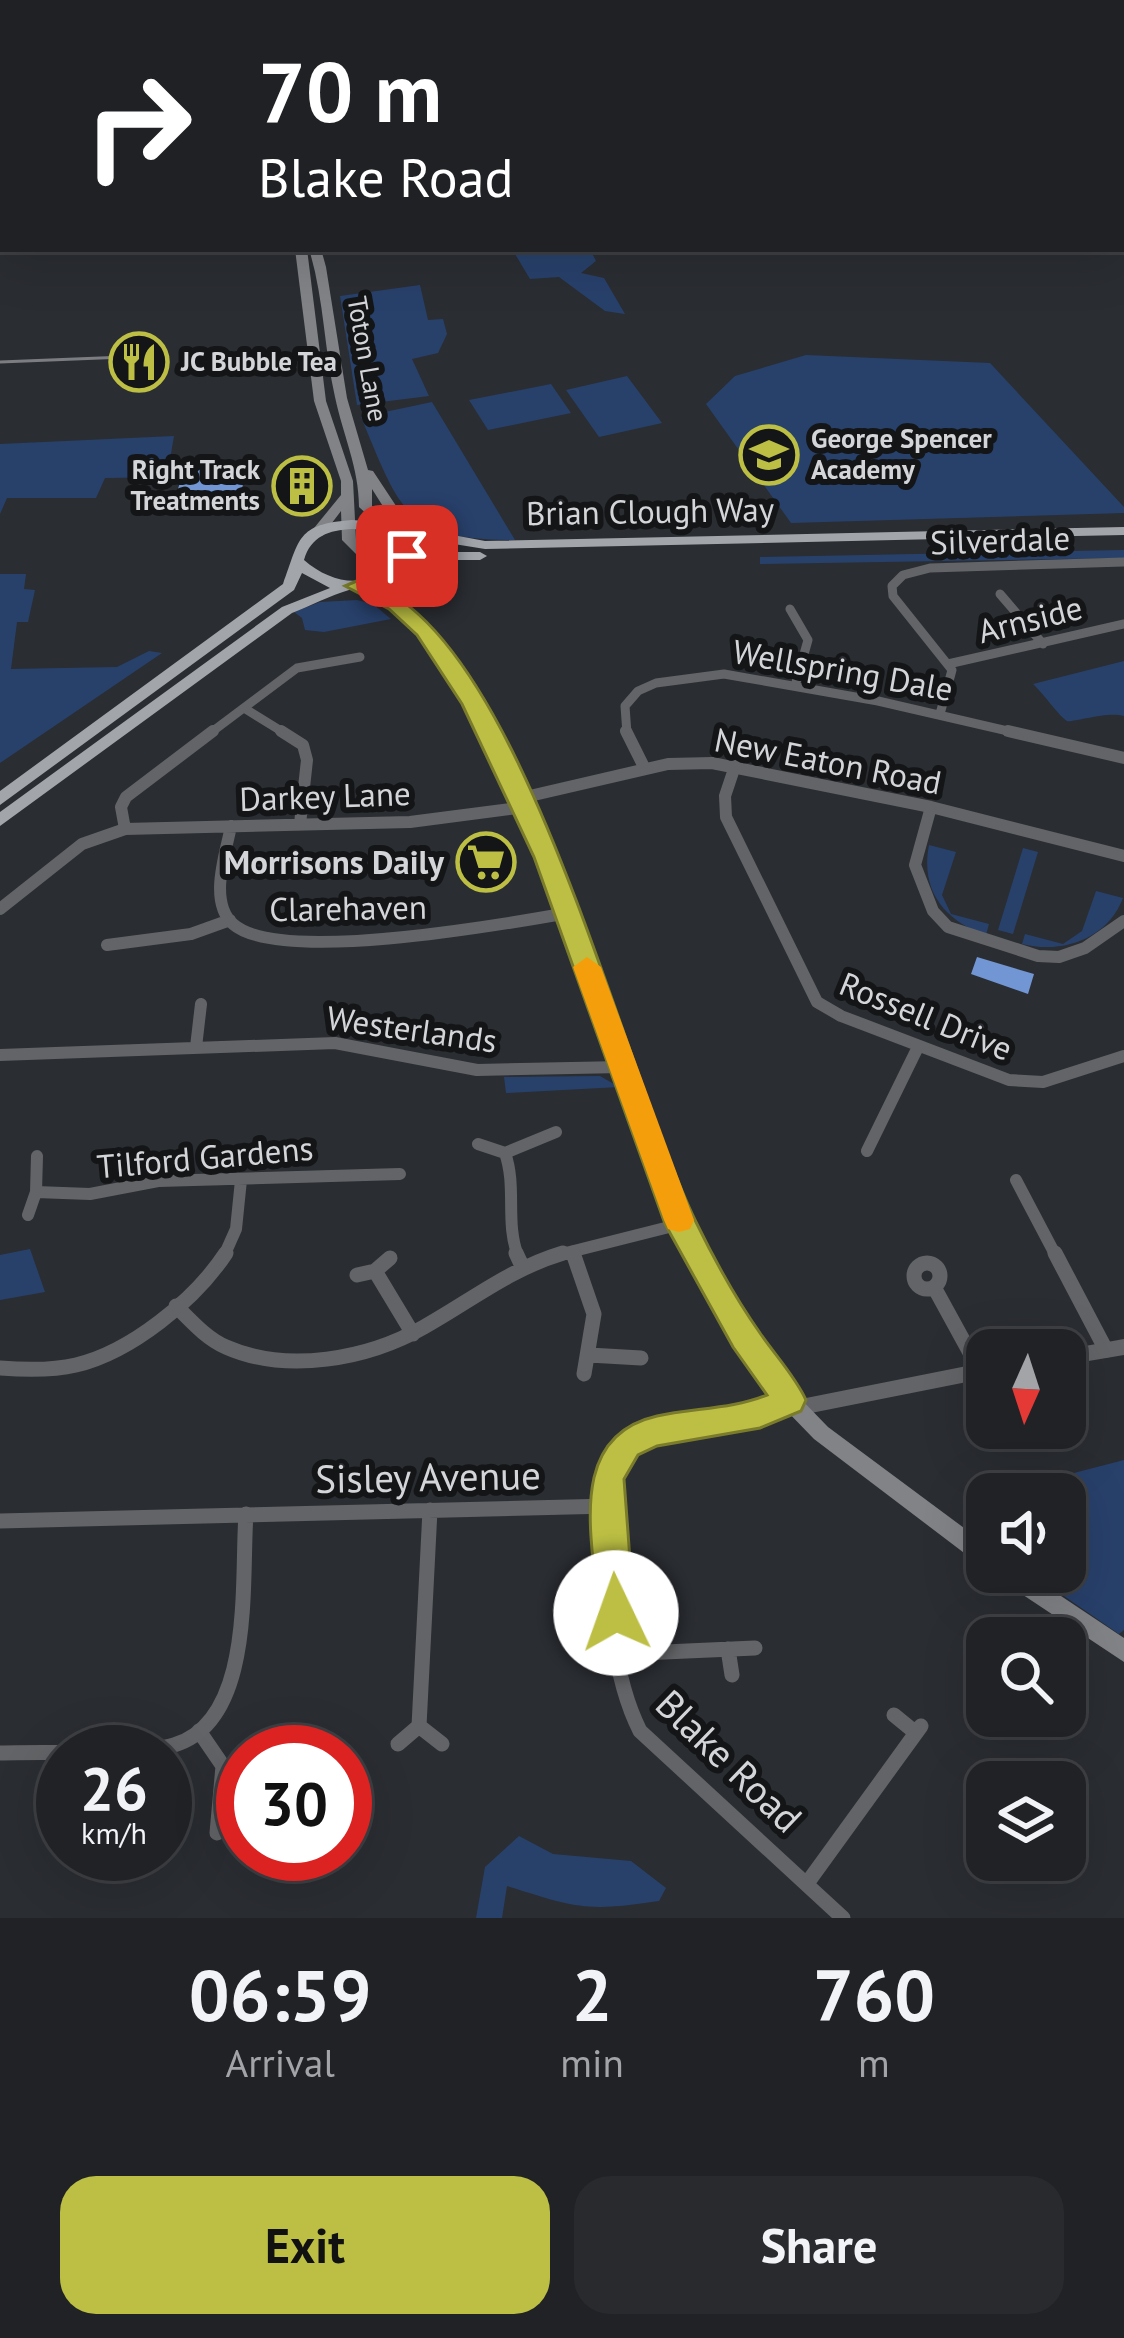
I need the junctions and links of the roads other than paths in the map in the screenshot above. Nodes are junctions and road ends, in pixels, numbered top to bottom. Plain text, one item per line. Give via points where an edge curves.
1 (688, 0) edge
2 (726, 0) edge
3 (301, 254) edge
4 (317, 255) edge
5 (367, 473) junction
6 (348, 495) junction
7 (348, 524) junction
8 (392, 529) junction
9 (1124, 531) edge
10 (317, 533) junction
11 (418, 536) junction
12 (1124, 542) edge
13 (1124, 562) edge
14 (299, 563) junction
15 (403, 563) junction
16 (353, 587) junction
17 (1019, 598) dead end
18 (398, 604) junction
19 (790, 609) dead end
20 (1124, 624) edge
21 (1043, 644) junction
22 (360, 658) dead end
23 (948, 664) junction
24 (795, 686) junction
25 (244, 708) junction
26 (940, 714) junction
27 (1124, 758) edge
28 (735, 766) junction
29 (645, 769) junction
30 (0, 800) edge
31 (523, 802) junction
32 (931, 807) junction
33 (0, 820) edge
34 (300, 824) junction
35 (231, 826) junction
36 (125, 829) junction
37 (1124, 856) edge
38 (0, 909) edge
39 (568, 913) junction
40 (230, 920) junction
41 (1124, 920) edge
42 (106, 945) dead end
43 (201, 1004) dead end
44 (196, 1046) junction
45 (919, 1047) junction
46 (0, 1055) edge
47 (1124, 1057) edge
48 (622, 1067) junction
49 (556, 1132) dead end
50 (478, 1144) dead end
51 (867, 1151) dead end
52 (505, 1153) junction
53 (37, 1156) dead end
54 (379, 1174) junction
55 (400, 1174) dead end
56 (241, 1180) junction
57 (1016, 1180) dead end
58 (36, 1192) junction
59 (375, 1192) dead end
60 (28, 1215) dead end
61 (681, 1224) junction
62 (573, 1252) junction
63 (390, 1258) dead end
64 (522, 1266) junction
65 (375, 1271) junction
66 (356, 1275) dead end
67 (934, 1287) dead end
68 (176, 1306) junction
69 (413, 1334) junction
70 (966, 1341) edge
71 (1115, 1349) edge
72 (589, 1355) junction
73 (641, 1358) dead end
74 (0, 1368) edge
75 (584, 1374) dead end
76 (966, 1374) edge
77 (793, 1404) junction
78 (610, 1506) junction
79 (430, 1510) junction
80 (246, 1514) junction
81 (0, 1521) edge
82 (966, 1543) edge
83 (1037, 1593) edge
84 (728, 1648) junction
85 (755, 1648) dead end
86 (1124, 1651) edge
87 (619, 1654) junction
88 (732, 1676) dead end
89 (894, 1715) dead end
90 (418, 1726) junction
91 (199, 1731) junction
92 (398, 1744) dead end
93 (442, 1744) dead end
94 (0, 1754) edge
95 (216, 1756) edge
96 (808, 1882) junction
97 (843, 1918) edge

1 - 2 street
3 - 6 main road, Toton Lane via 320,401
4 - 5 main road, Toton Lane via 340,395
5 - 8 main road, Toton Lane via 366,507
5 - 11 main road via 392,516
6 - 7 main road, Toton Lane
6 - 10 main road
7 - 8 highway, Brian Clough Way
7 - 10 highway
7 - 15 main road via 356,550
8 - 11 highway, Brian Clough Way
8 - 15 highway via 405,542
9 - 11 highway, Brian Clough Way via 485,545
10 - 14 highway
12 - 15 highway, Brian Clough Way
13 - 23 street, Silverdale via 930,568 898,577 893,596
14 - 16 highway via 322,582
14 - 30 highway via 290,587
15 - 16 highway
15 - 18 main road via 393,584
16 - 18 main road
16 - 33 highway via 287,610
17 - 21 street via 1002,598
18 - 31 main road via 455,670
19 - 24 street via 808,640
20 - 21 street, Arnside
21 - 23 street, Arnside
22 - 25 street via 304,660
23 - 26 street via 953,676
24 - 26 street, Wellspring Dale
24 - 29 street, Wellspring Dale via 700,674 638,691 622,721
25 - 34 street via 306,752
25 - 36 street via 126,797
26 - 27 street, Wellspring Dale
28 - 29 street, New Eaton Road
28 - 32 street, New Eaton Road
28 - 45 street, Rossell Drive via 726,817 808,991 842,1016
29 - 31 street, New Eaton Road
31 - 34 street, Darkey Lane via 410,822
31 - 39 main road
32 - 37 street, New Eaton Road
32 - 41 street via 915,865 948,928 1059,957
34 - 35 street, Darkey Lane
35 - 36 street, Darkey Lane
35 - 40 street, Clarehaven via 220,890
36 - 38 street via 82,844
39 - 40 street, Clarehaven via 442,934 279,940 247,934
39 - 48 main road
40 - 42 street via 191,934
43 - 44 street
44 - 46 street, Westerlands
44 - 48 street, Westerlands via 335,1043 477,1070
45 - 47 street, Rossell Drive via 1030,1083
45 - 51 street
48 - 61 main road
49 - 52 street
50 - 52 street
52 - 64 street via 515,1178 508,1232
53 - 58 street
54 - 55 street, Tilford Gardens
54 - 56 street, Tilford Gardens
54 - 59 street
56 - 58 street, Tilford Gardens
56 - 68 street via 238,1222 224,1258
57 - 71 street
58 - 60 street
61 - 62 street
61 - 77 main road via 744,1337
62 - 64 street
62 - 72 street via 594,1314
63 - 65 street
64 - 69 street
65 - 66 street
65 - 69 street
67 - 70 street
68 - 69 street via 227,1348 278,1358 376,1349
68 - 74 street via 84,1363
72 - 73 street
72 - 75 street
76 - 77 street
77 - 78 street, Blake Road via 636,1438 612,1462
77 - 82 main road
78 - 79 street, Sisley Avenue
78 - 87 street, Blake Road
79 - 80 street, Sisley Avenue
79 - 90 street
80 - 81 street, Sisley Avenue
80 - 91 street via 231,1684 220,1712
83 - 86 main road
84 - 85 street
84 - 87 street
84 - 88 street
87 - 96 street, Blake Road via 628,1715 640,1731
89 - 96 street via 918,1730
90 - 92 street
90 - 93 street
91 - 94 street via 148,1750
91 - 95 street
96 - 97 street, Blake Road

